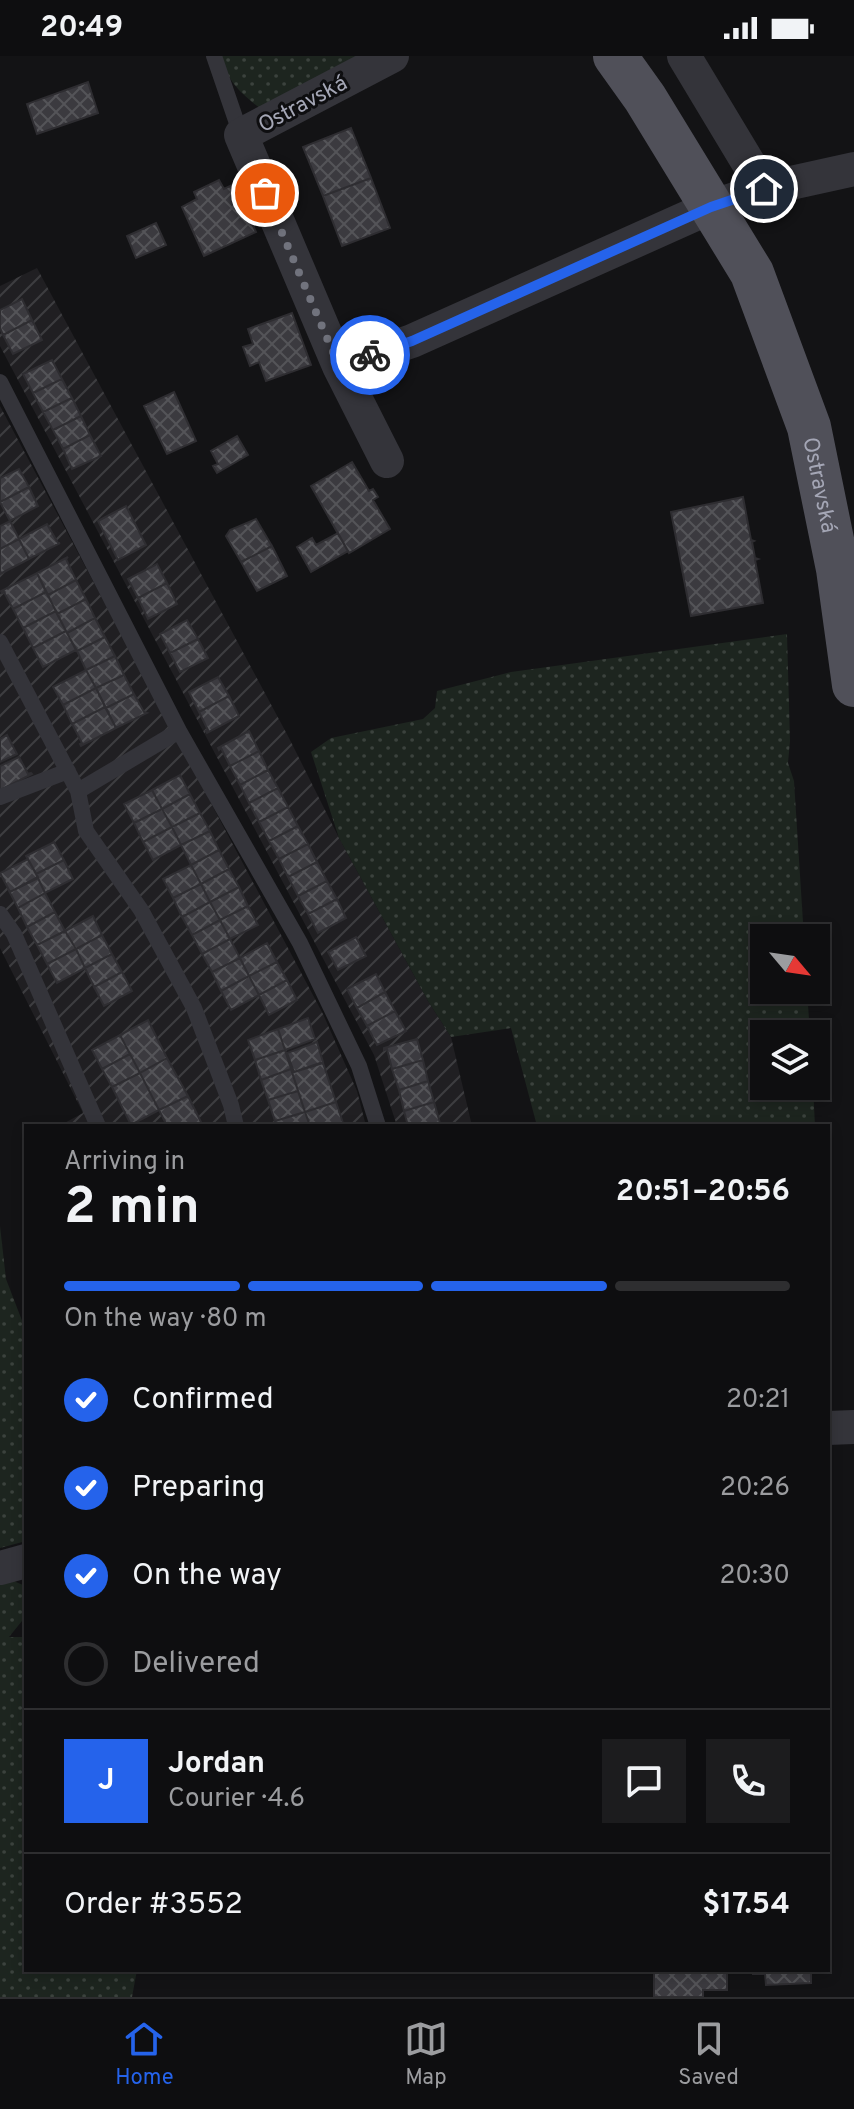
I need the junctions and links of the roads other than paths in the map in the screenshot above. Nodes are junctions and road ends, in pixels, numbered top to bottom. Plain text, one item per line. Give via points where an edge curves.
1 (214, 56) edge
2 (392, 56) edge
3 (615, 56) edge
4 (684, 56) edge
5 (241, 135) junction
6 (854, 169) edge
7 (764, 189) junction
8 (711, 207) junction
9 (339, 366) junction
10 (0, 382) edge
11 (387, 461) dead end
12 (0, 642) edge
13 (854, 685) edge
14 (179, 731) junction
15 (68, 771) junction
16 (78, 791) junction
17 (0, 797) edge
18 (0, 914) edge
19 (97, 1124) edge
20 (236, 1124) edge
21 (377, 1124) edge
22 (854, 1427) edge
23 (830, 1428) edge
24 (24, 1562) edge
25 (0, 1568) edge

1 - 5 lane
2 - 5 street, Ostravská
3 - 8 main road, Ostravská
4 - 7 street
5 - 9 street, Ostravská
6 - 7 street
7 - 8 street
8 - 9 street via 412,341
8 - 13 main road, Ostravská via 752,273 809,427 838,569
9 - 11 street, Ostravská
10 - 14 lane
12 - 15 lane
14 - 16 lane
14 - 21 lane via 300,943 359,1066
15 - 16 lane
15 - 17 lane
16 - 20 lane via 86,831 141,910 194,1008
18 - 19 lane via 14,934
22 - 23 street
24 - 25 street

